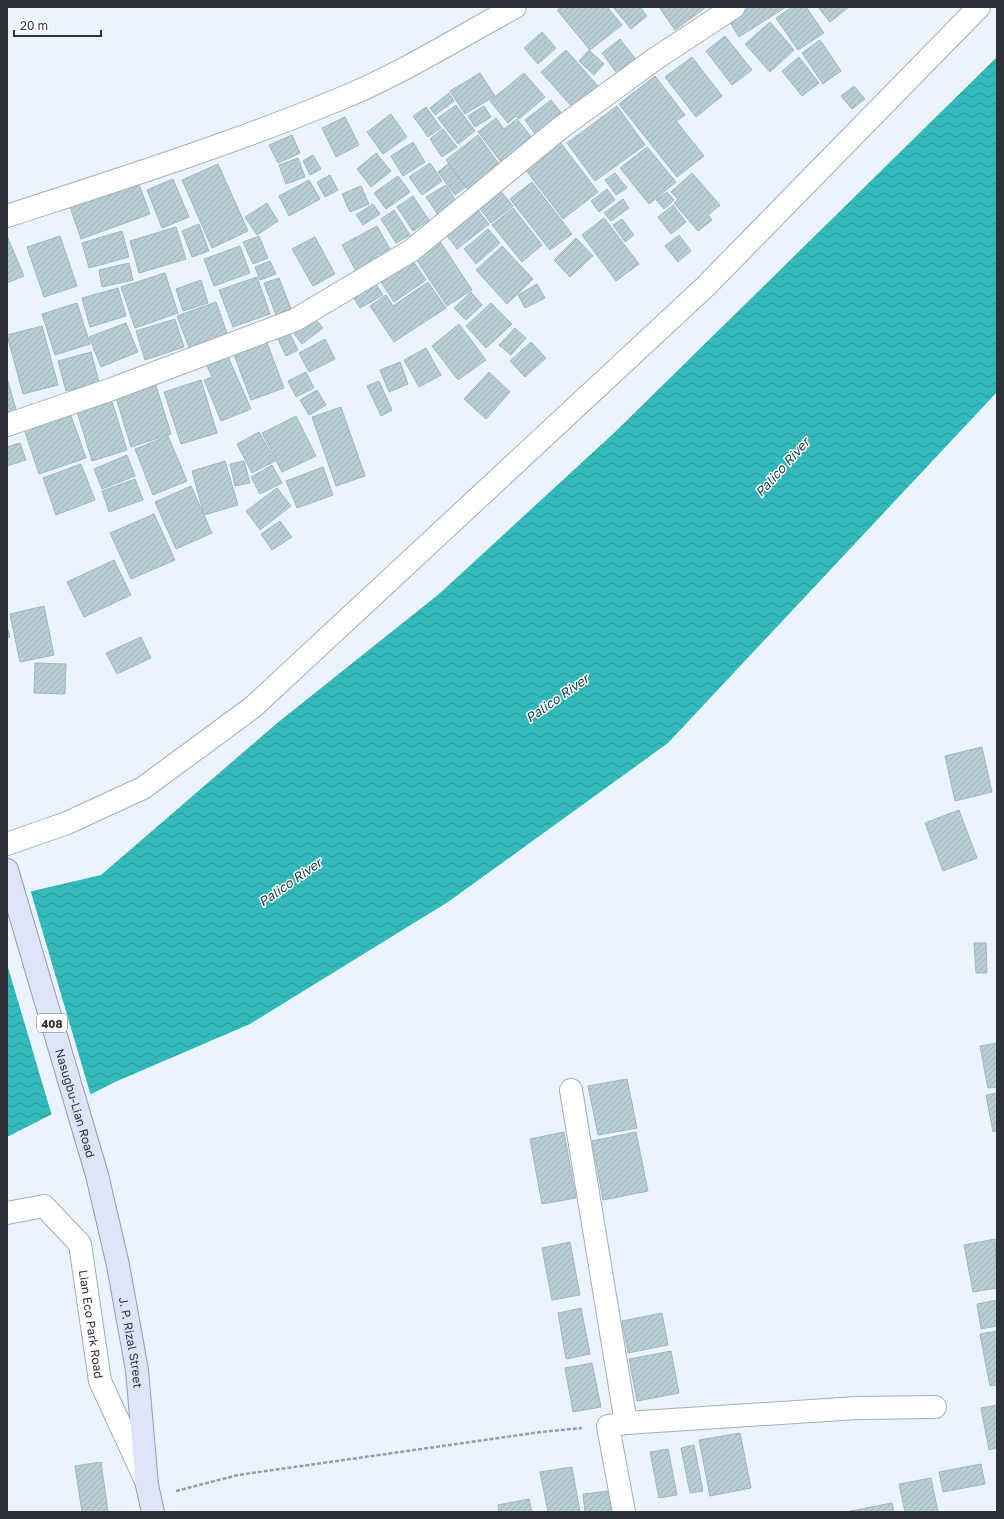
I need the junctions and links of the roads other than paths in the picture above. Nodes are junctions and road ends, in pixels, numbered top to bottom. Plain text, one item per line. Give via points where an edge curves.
1 (515, 7) edge
2 (734, 7) edge
3 (979, 7) edge
4 (7, 216) edge
5 (7, 425) edge
6 (7, 844) edge
7 (7, 870) edge
8 (571, 1090) dead end
9 (97, 1175) joint
10 (7, 1213) edge
11 (935, 1407) dead end
12 (617, 1424) junction
13 (150, 1498) edge
14 (624, 1512) edge

1 - 4 street via 412,64 336,101 148,170
2 - 5 street via 655,59 559,129 412,250 295,320 112,389
3 - 6 street via 705,287 253,707 144,788 67,823
7 - 9 main road, Nasugbu-Lian Road / 408
8 - 12 street
9 - 13 main road, J. P. Rizal Street / 408 via 118,1265 137,1370
10 - 13 street, Lian Eco Park Road via 44,1206 80,1244 100,1381
11 - 12 street via 857,1408
12 - 14 street

